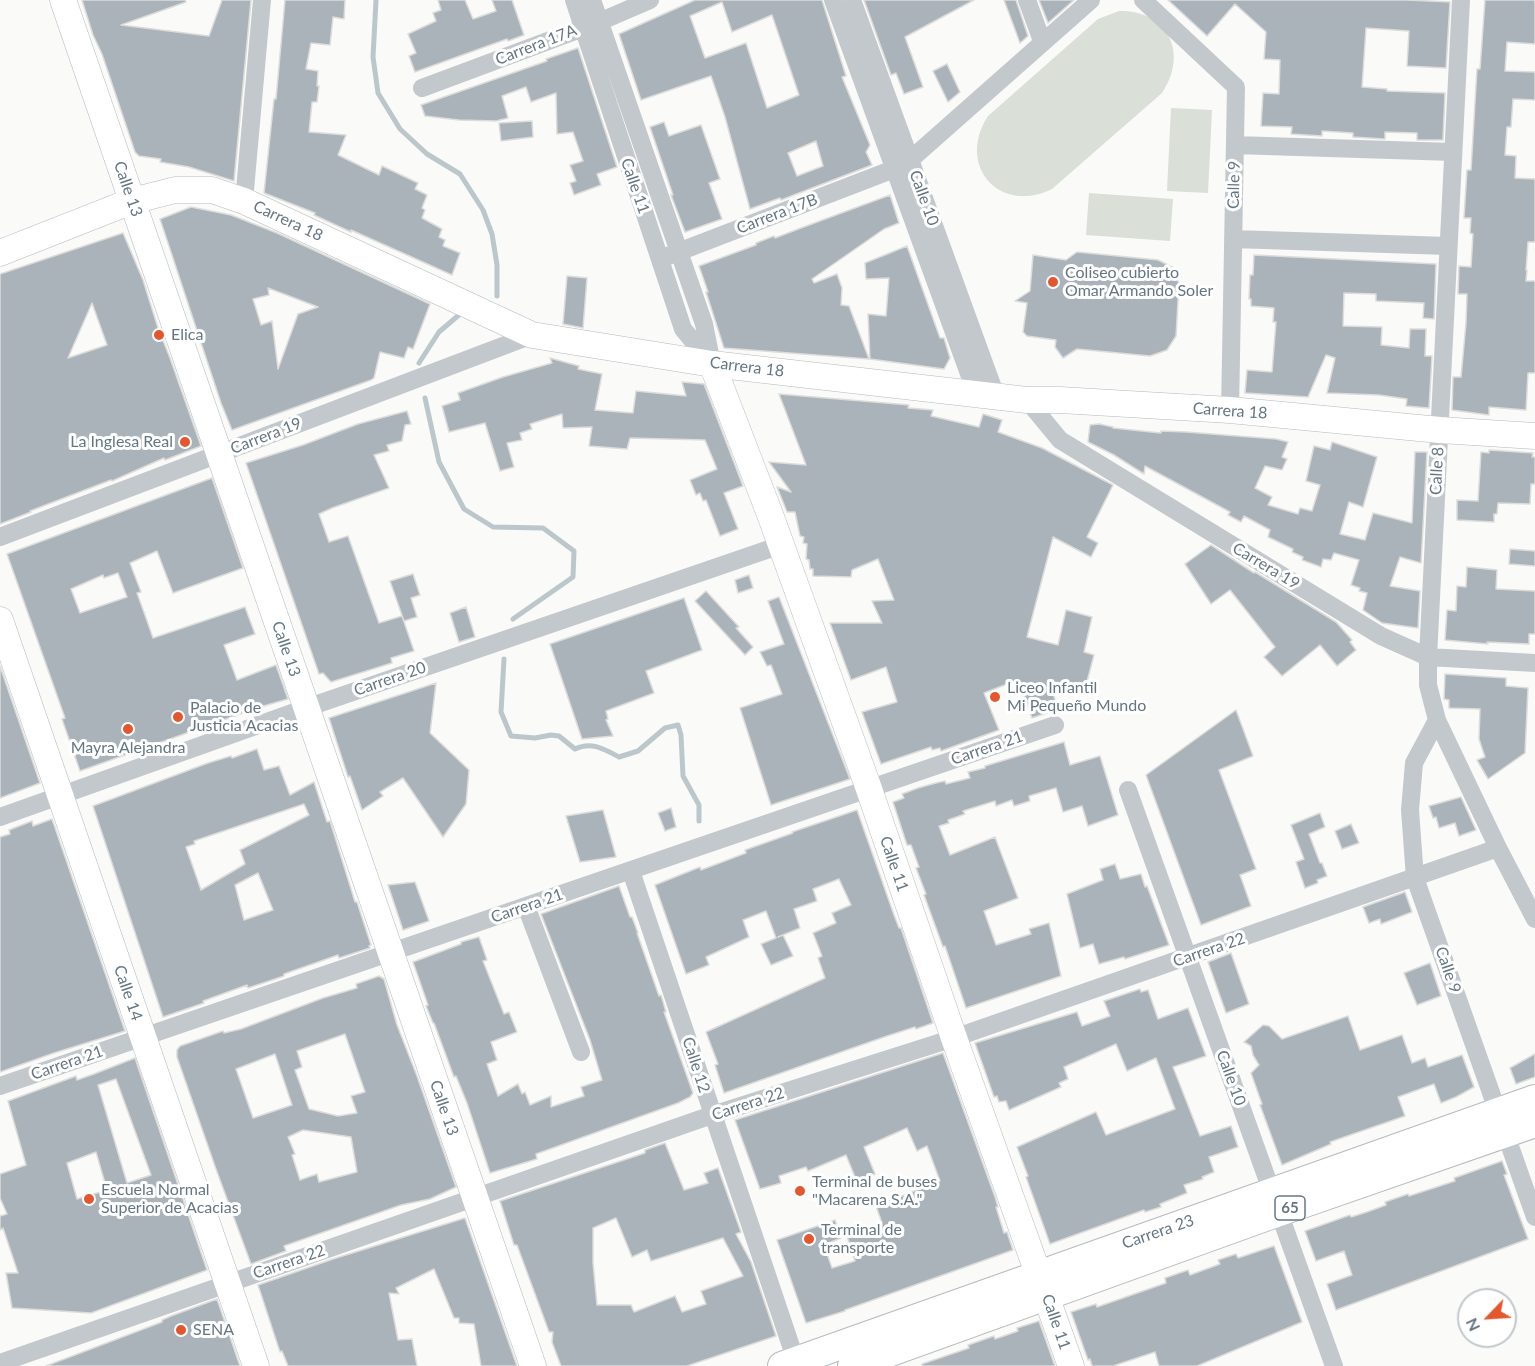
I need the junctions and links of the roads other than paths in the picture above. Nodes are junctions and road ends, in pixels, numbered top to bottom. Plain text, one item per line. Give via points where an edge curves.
1 (63, 0) edge
2 (262, 0) edge
3 (574, 0) edge
4 (592, 0) edge
5 (650, 0) edge
6 (833, 0) edge
7 (852, 0) edge
8 (1027, 0) edge
9 (1091, 0) edge
10 (1143, 0) edge
11 (1461, 0) edge
12 (591, 25) junction
13 (1042, 41) junction
14 (422, 88) dead end
15 (1235, 145) junction
16 (1454, 152) junction
17 (902, 164) junction
18 (132, 201) junction
19 (244, 201) junction
20 (1233, 239) junction
21 (1448, 246) junction
22 (679, 252) junction
23 (0, 253) edge
24 (660, 260) junction
25 (532, 335) junction
26 (712, 364) junction
27 (986, 395) junction
28 (1027, 400) junction
29 (1230, 410) junction
30 (1440, 430) junction
31 (1535, 436) edge
32 (219, 454) junction
33 (0, 537) edge
34 (781, 545) junction
35 (0, 620) edge
36 (1428, 657) junction
37 (1535, 663) edge
38 (306, 708) junction
39 (1437, 720) junction
40 (1055, 725) dead end
41 (869, 789) junction
42 (1128, 790) dead end
43 (60, 795) junction
44 (0, 817) edge
45 (1498, 848) junction
46 (631, 871) junction
47 (1415, 878) junction
48 (525, 906) junction
49 (1535, 919) edge
50 (391, 953) junction
51 (1188, 957) junction
52 (143, 1037) junction
53 (954, 1038) junction
54 (581, 1052) dead end
55 (0, 1086) edge
56 (1535, 1099) edge
57 (712, 1115) junction
58 (1502, 1123) junction
59 (1535, 1123) edge
60 (475, 1197) junction
61 (1275, 1202) junction
62 (1535, 1218) edge
63 (227, 1284) junction
64 (1043, 1285) junction
65 (0, 1363) edge
66 (789, 1364) edge
67 (256, 1366) edge
68 (533, 1366) edge
69 (852, 1366) edge
70 (1071, 1366) edge
71 (1334, 1366) edge

1 - 18 street, Calle 13
2 - 19 street
3 - 12 street, Calle 11
4 - 12 street, Calle 11
5 - 12 street, Carrera 17A
6 - 17 street, Calle 10
7 - 17 street, Calle 10
8 - 13 street
9 - 13 street
10 - 15 street, Calle 9 via 1236,87
11 - 16 street, Calle 8
12 - 14 street, Carrera 17A
12 - 22 street, Calle 11
12 - 24 street, Calle 11
13 - 17 street
15 - 16 street
15 - 20 street, Calle 9
16 - 21 street, Calle 8
17 - 22 street, Carrera 17B
17 - 27 street, Calle 10
18 - 19 street, Carrera 18 via 175,190 212,190
18 - 23 street, Carrera 18
18 - 32 street, Calle 13
19 - 25 street, Carrera 18
20 - 21 street
20 - 29 street, Calle 9
21 - 30 street, Calle 8
22 - 24 street, Carrera 17B
22 - 26 street, Calle 11 via 704,324
24 - 26 street, Calle 11 via 683,329
25 - 26 street, Carrera 18
25 - 32 street, Carrera 19
26 - 27 street, Carrera 18
26 - 34 street, Calle 11
27 - 28 street, Carrera 18
28 - 29 street, Carrera 18
28 - 36 street, Carrera 19 via 1060,440 1381,636
29 - 30 street, Carrera 18
30 - 31 street, Carrera 18
30 - 36 street, Calle 8
32 - 33 street, Carrera 19
32 - 38 street, Calle 13
34 - 38 street, Carrera 20
34 - 41 street, Calle 11
35 - 43 street, Calle 14
36 - 37 street, Carrera 19
36 - 39 street, Calle 8 via 1428,686
38 - 43 street, Carrera 20
38 - 50 street, Calle 13
39 - 45 street, Calle 8
39 - 47 street, Calle 9 via 1414,763 1410,810
40 - 41 street, Carrera 21
41 - 46 street, Carrera 21
41 - 53 street, Calle 11
42 - 51 street, Calle 10
43 - 44 street, Carrera 20
43 - 52 street, Calle 14
45 - 47 street, Carrera 22
45 - 49 street, Calle 8
46 - 48 street, Carrera 21
46 - 57 street, Calle 12
47 - 51 street, Carrera 22
47 - 58 street, Calle 9
48 - 50 street, Carrera 21
48 - 54 street
50 - 52 street, Carrera 21
50 - 60 street, Calle 13
51 - 53 street, Carrera 22
51 - 61 street, Calle 10
52 - 55 street, Carrera 21
52 - 63 street, Calle 14
53 - 57 street, Carrera 22
53 - 64 street, Calle 11
56 - 58 main road, Carrera 23 / 65
57 - 60 street, Carrera 22
57 - 66 street, Calle 12
58 - 59 main road, Carrera 23 / 65
58 - 61 main road, Carrera 23 / 65
58 - 62 street, Calle 9
60 - 63 street, Carrera 22
60 - 68 street, Calle 13
61 - 64 main road, Carrera 23 / 65
61 - 71 street, Calle 10
63 - 65 street, Carrera 22
63 - 67 street, Calle 14
64 - 66 main road, Carrera 23 / 65
64 - 69 main road, Carrera 23 / 65
64 - 70 street, Calle 11

